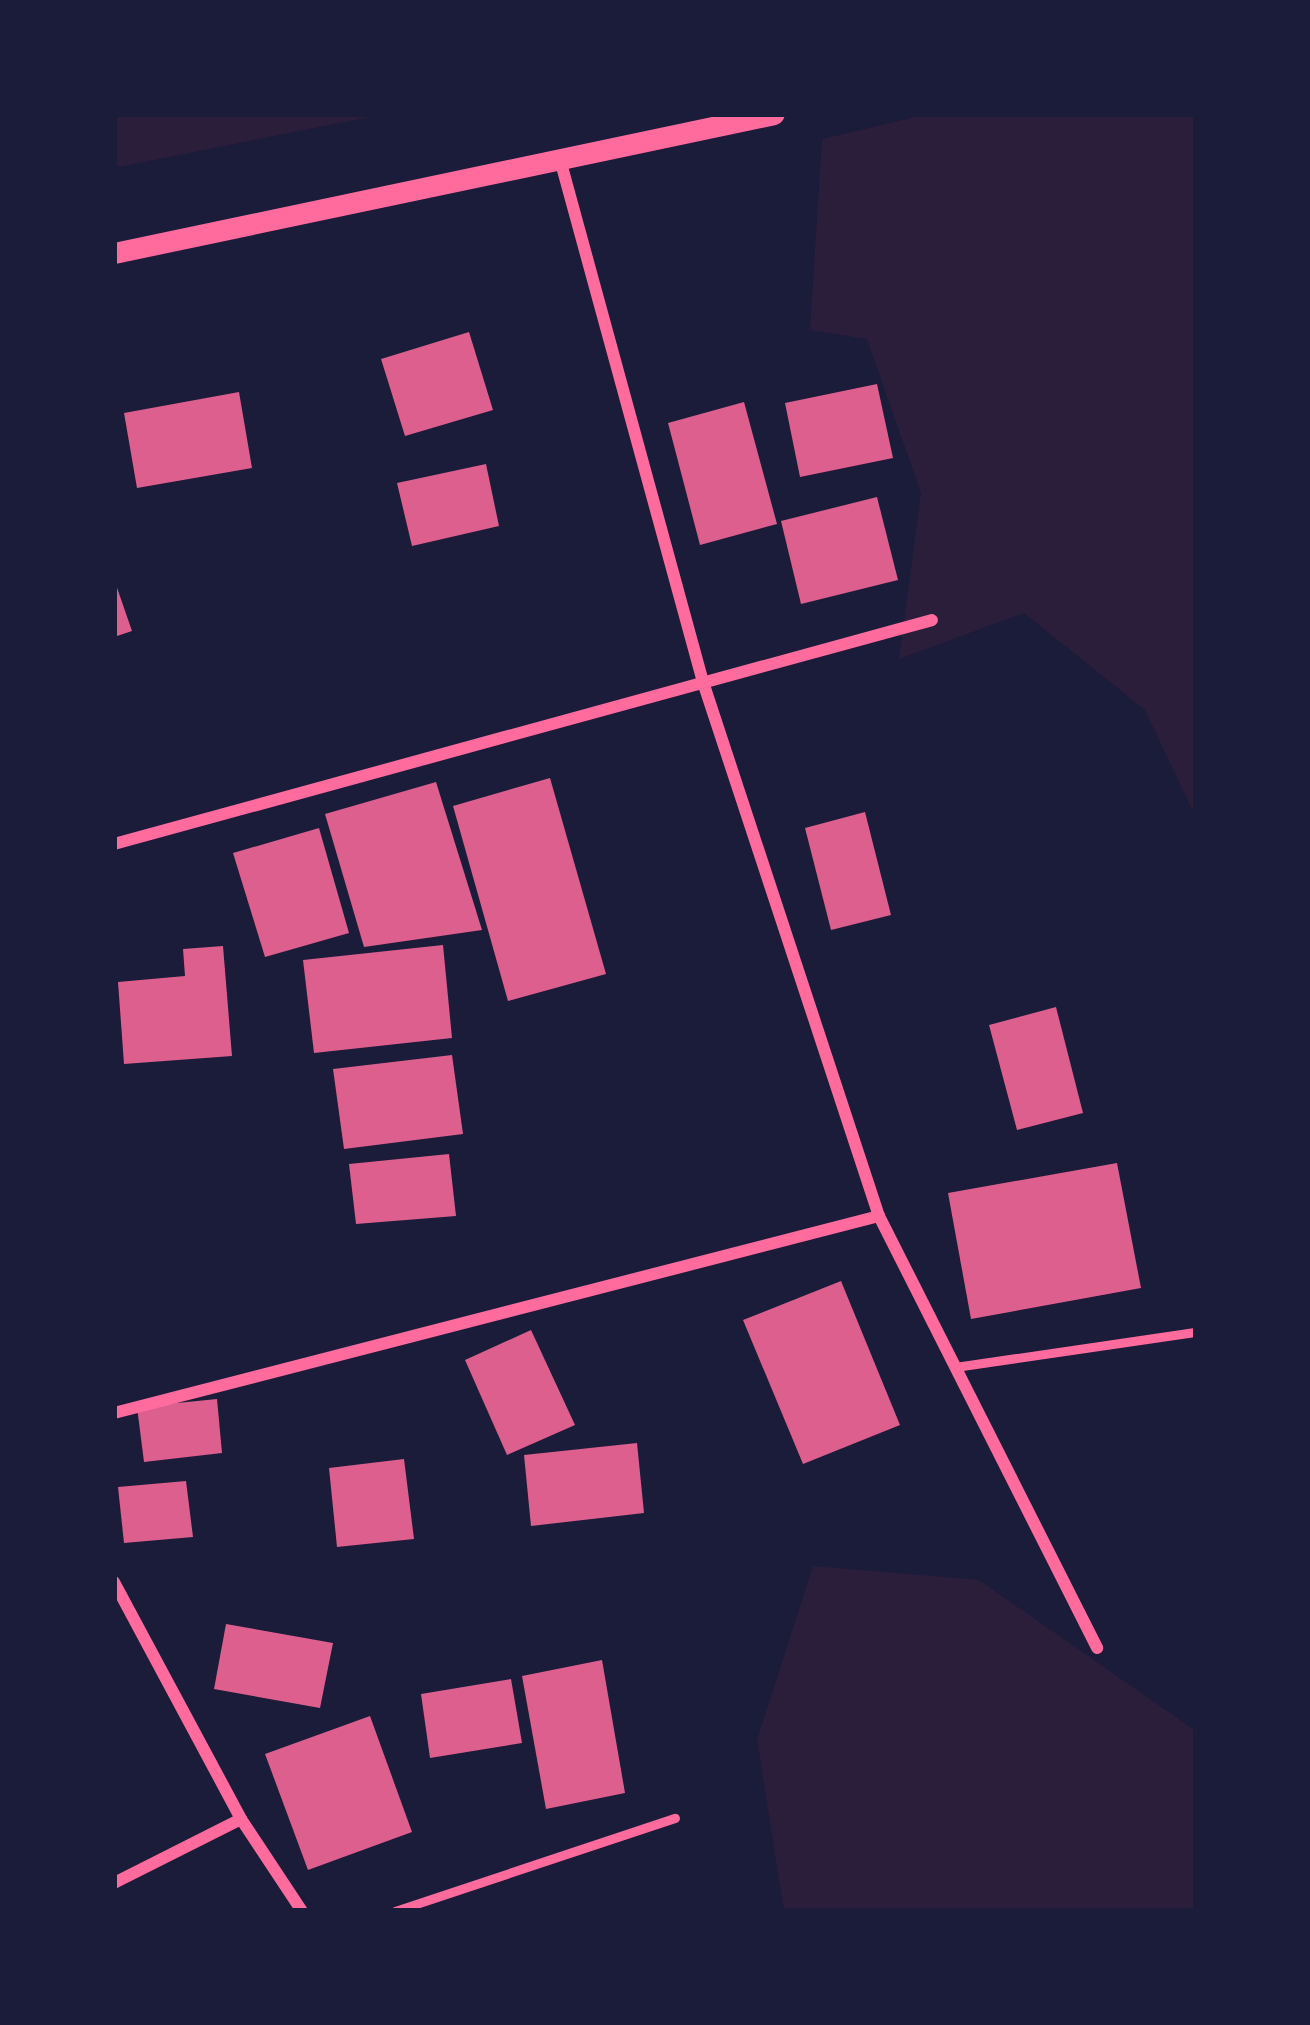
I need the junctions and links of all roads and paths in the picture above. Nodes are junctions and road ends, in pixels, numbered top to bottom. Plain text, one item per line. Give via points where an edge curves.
1 (774, 114) edge
2 (561, 163) junction
3 (114, 253) edge
4 (932, 620) dead end
5 (703, 682) junction
6 (114, 844) edge
7 (879, 1216) junction
8 (1196, 1332) edge
9 (955, 1367) junction
10 (114, 1413) edge
11 (114, 1582) edge
12 (1097, 1648) dead end
13 (675, 1818) dead end
14 (241, 1819) junction
15 (114, 1883) edge
16 (302, 1911) edge
17 (395, 1911) edge

1 - 2 street
2 - 3 street
2 - 5 street
4 - 5 street
5 - 6 street
5 - 7 street
7 - 9 street
7 - 10 street
8 - 9 lane
9 - 12 street
11 - 14 street
13 - 17 lane
14 - 15 street
14 - 16 street

